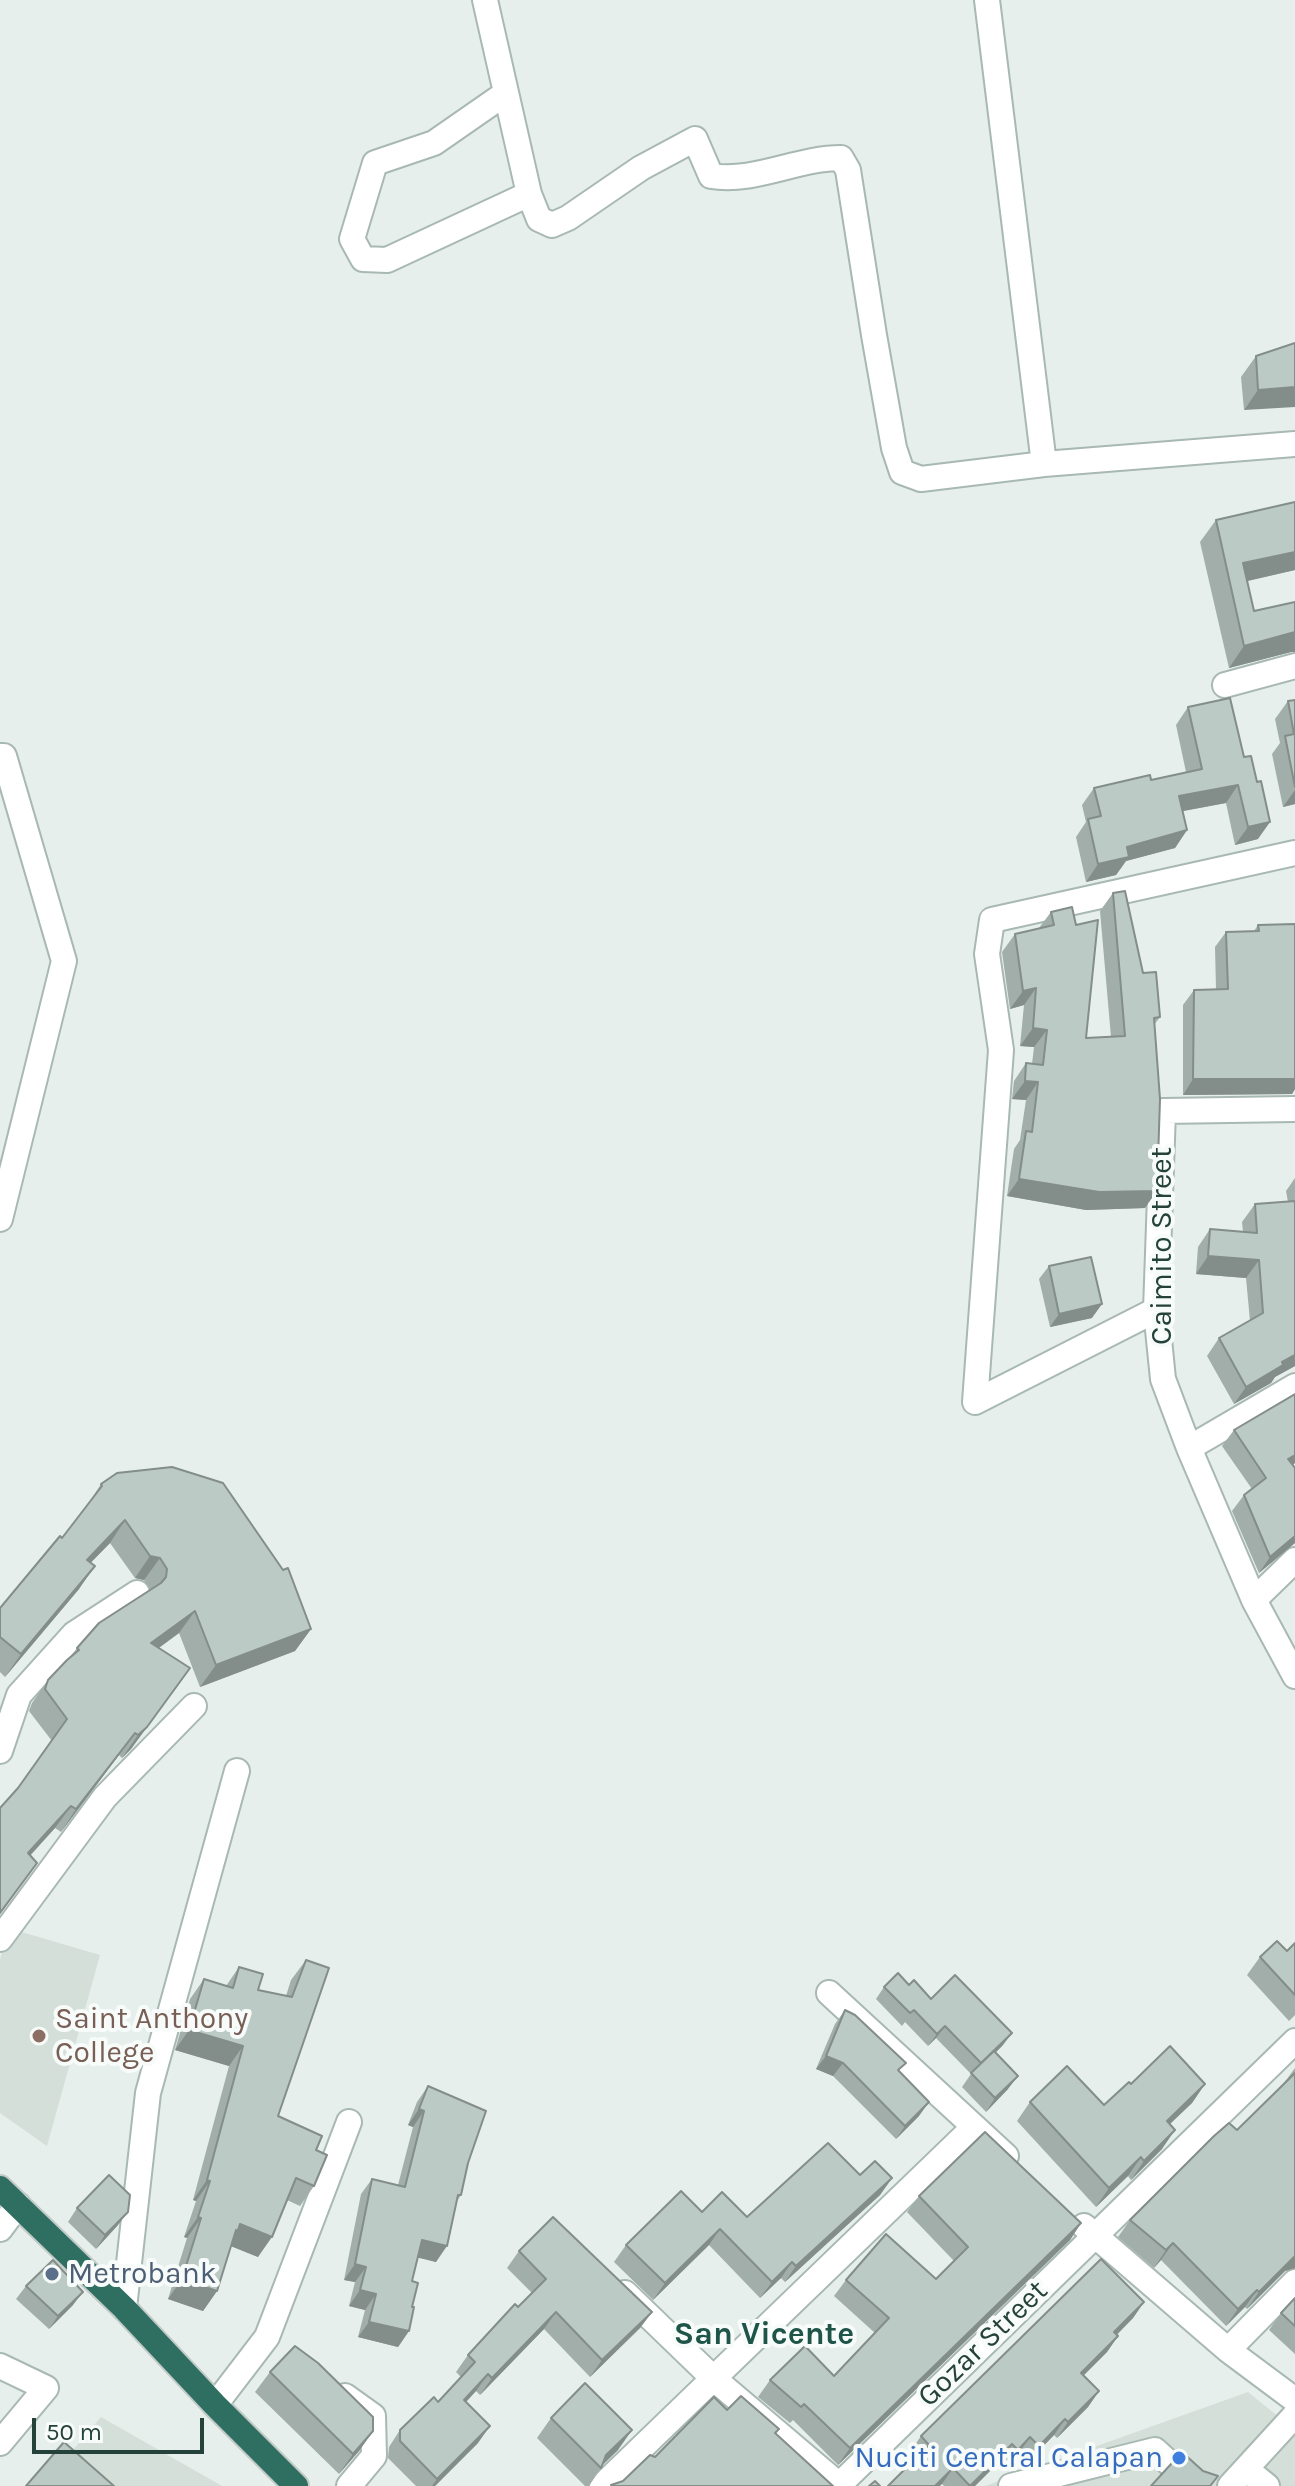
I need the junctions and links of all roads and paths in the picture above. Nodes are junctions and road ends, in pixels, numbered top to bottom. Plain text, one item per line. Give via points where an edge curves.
1 (485, 0) edge
2 (987, 0) edge
3 (506, 93) junction
4 (529, 194) junction
5 (1295, 444) edge
6 (1044, 464) junction
7 (1295, 666) edge
8 (1225, 685) dead end
9 (0, 756) edge
10 (1295, 853) edge
11 (1295, 1109) edge
12 (0, 1219) edge
13 (1156, 1310) junction
14 (1295, 1386) edge
15 (1189, 1448) junction
16 (1295, 1560) edge
17 (137, 1593) dead end
18 (1254, 1600) junction
19 (1295, 1676) edge
20 (194, 1706) dead end
21 (0, 1751) edge
22 (237, 1771) dead end
23 (0, 1939) edge
24 (829, 1993) dead end
25 (1295, 2041) edge
26 (349, 2122) dead end
27 (974, 2127) junction
28 (1028, 2176) edge
29 (0, 2188) edge
30 (18, 2205) junction
31 (1061, 2206) edge
32 (0, 2229) edge
33 (1094, 2235) junction
34 (606, 2275) edge
35 (1295, 2282) edge
36 (124, 2308) junction
37 (267, 2337) junction
38 (1228, 2350) junction
39 (290, 2355) edge
40 (0, 2366) edge
41 (713, 2378) junction
42 (326, 2381) edge
43 (1295, 2400) edge
44 (215, 2405) junction
45 (1295, 2415) edge
46 (0, 2443) edge
47 (1088, 2475) edge
48 (1238, 2477) edge
49 (839, 2485) edge
50 (296, 2486) edge
51 (349, 2486) edge
52 (602, 2486) edge
53 (1011, 2486) edge
54 (1194, 2486) edge
55 (1267, 2486) edge

1 - 3 street
2 - 6 street
3 - 4 street
3 - 4 street via 434,143 375,163 352,239 363,259 387,260
4 - 6 street via 539,219 552,225 695,139 711,176 733,179 841,158 848,170 902,472 921,479
5 - 6 street
7 - 8 street
9 - 12 street via 64,961
10 - 13 street via 992,920 987,954 1001,1050 975,1402
11 - 13 street, Caimito Street via 1163,1111
13 - 15 street, Caimito Street via 1163,1379
14 - 15 street
15 - 18 street, Caimito Street
16 - 18 street
17 - 21 street via 74,1634 19,1695
18 - 19 street, Caimito Street
20 - 23 street via 105,1797
22 - 36 street via 148,2093
24 - 27 street
25 - 33 street, Gozar Street
26 - 37 street
27 - 28 street
27 - 41 street
29 - 30 highway
30 - 32 street
30 - 36 highway
31 - 33 street
33 - 38 street
33 - 49 street, Gozar Street
34 - 41 street
35 - 38 street
36 - 44 highway
37 - 39 street
37 - 44 street
38 - 43 street
40 - 46 street via 46,2388
41 - 49 street
41 - 52 street
42 - 51 street via 373,2416 374,2456
44 - 50 highway
45 - 48 street
47 - 53 street
47 - 54 street via 1155,2450
48 - 55 street

